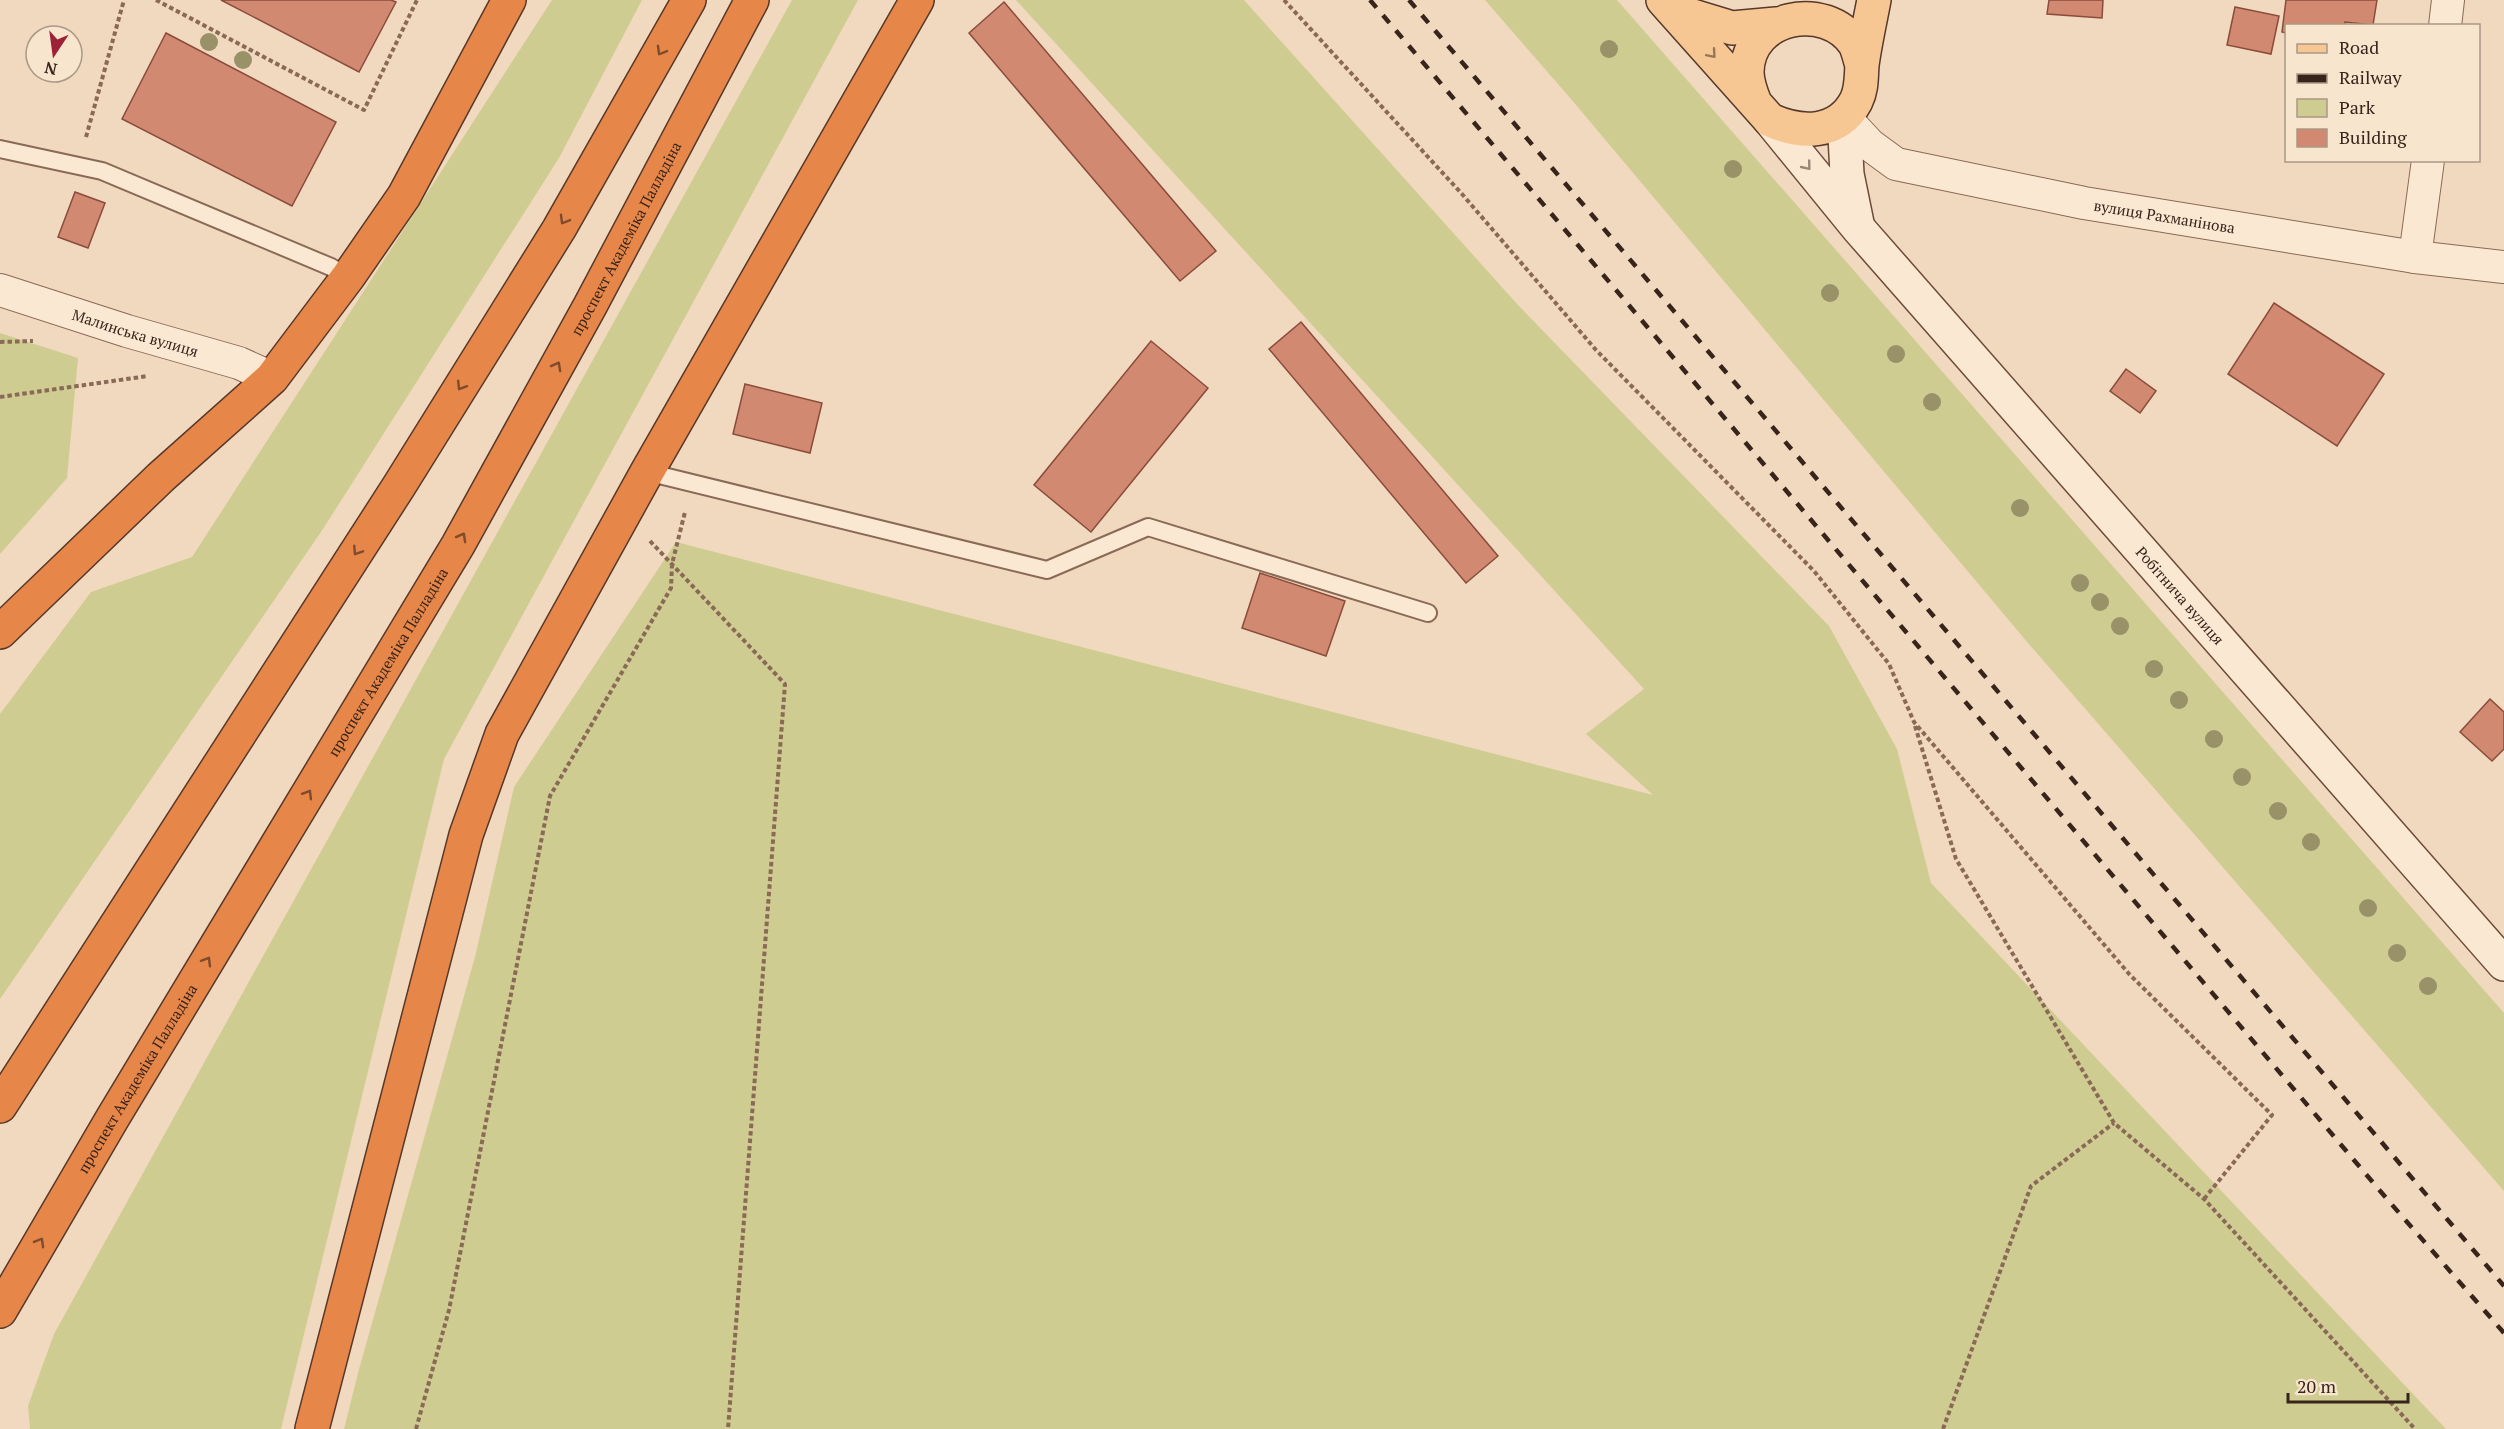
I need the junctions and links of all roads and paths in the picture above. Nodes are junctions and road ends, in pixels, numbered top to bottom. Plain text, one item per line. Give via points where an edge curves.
1 (124, 0) edge
2 (156, 0) edge
3 (417, 0) edge
4 (509, 0) edge
5 (690, 0) edge
6 (752, 0) edge
7 (917, 0) edge
8 (1284, 0) edge
9 (1830, 0) edge
10 (1874, 0) edge
11 (2448, 0) edge
12 (1668, 5) edge
13 (1787, 20) junction
14 (2445, 24) edge
15 (1862, 66) junction
16 (1763, 112) junction
17 (1844, 117) junction
18 (0, 149) edge
19 (2428, 162) edge
20 (78, 164) junction
21 (1858, 228) junction
22 (2415, 257) junction
23 (2504, 267) edge
24 (348, 277) junction
25 (0, 290) edge
26 (160, 374) dead end
27 (272, 378) junction
28 (0, 397) edge
29 (647, 472) junction
30 (685, 511) dead end
31 (623, 513) junction
32 (672, 564) junction
33 (1428, 613) dead end
34 (0, 632) edge
35 (1914, 722) junction
36 (2504, 964) edge
37 (0, 1106) edge
38 (2114, 1123) junction
39 (2204, 1199) junction
40 (8, 1297) edge
41 (0, 1335) edge
42 (312, 1429) edge
43 (416, 1429) edge
44 (728, 1429) edge
45 (1943, 1429) edge
46 (2415, 1429) edge

1 - 20 path
2 - 3 path via 364,110
4 - 24 highway via 404,196
5 -> 37 highway via 559,229 399,486
40 -> 6 highway, проспект Академіка Палладіна via 458,545
7 - 29 highway
8 - 35 path via 1462,194 1596,350 1814,571 1889,664
9 - 13 main road
10 - 15 main road
11 - 14 street
12 - 13 main road via 1732,28
12 -> 16 main road
13 - 15 main road via 1820,18 1840,28 1855,45
13 - 16 main road via 1760,37 1750,56 1749,88
15 - 17 main road via 1856,102
16 - 17 main road via 1788,129 1808,131 1827,127
16 -> 21 street, Робітнича вулиця
17 - 21 street, Робітнича вулиця via 1846,174
17 - 22 street, вулиця Рахманінова via 1870,145 1896,164 2084,203
18 - 20 lane
19 - 22 street
20 - 24 lane
21 - 36 street, Робітнича вулиця
22 - 23 street, вулиця Рахманінова
24 - 27 highway
25 - 27 street, Малинська вулиця via 239,363
26 - 28 path
27 - 34 highway via 161,477
29 - 31 highway
29 - 33 lane via 1047,570 1148,527
30 - 32 path
31 - 32 path
31 - 42 highway via 502,734 466,834
32 - 43 path via 671,588 550,796 449,1310
32 - 44 path via 785,684
35 - 38 path via 1956,859
35 - 39 path via 2130,975 2272,1115
38 - 39 path
38 - 45 path via 2031,1186
39 - 46 path
40 - 41 highway, проспект Академіка Палладіна

